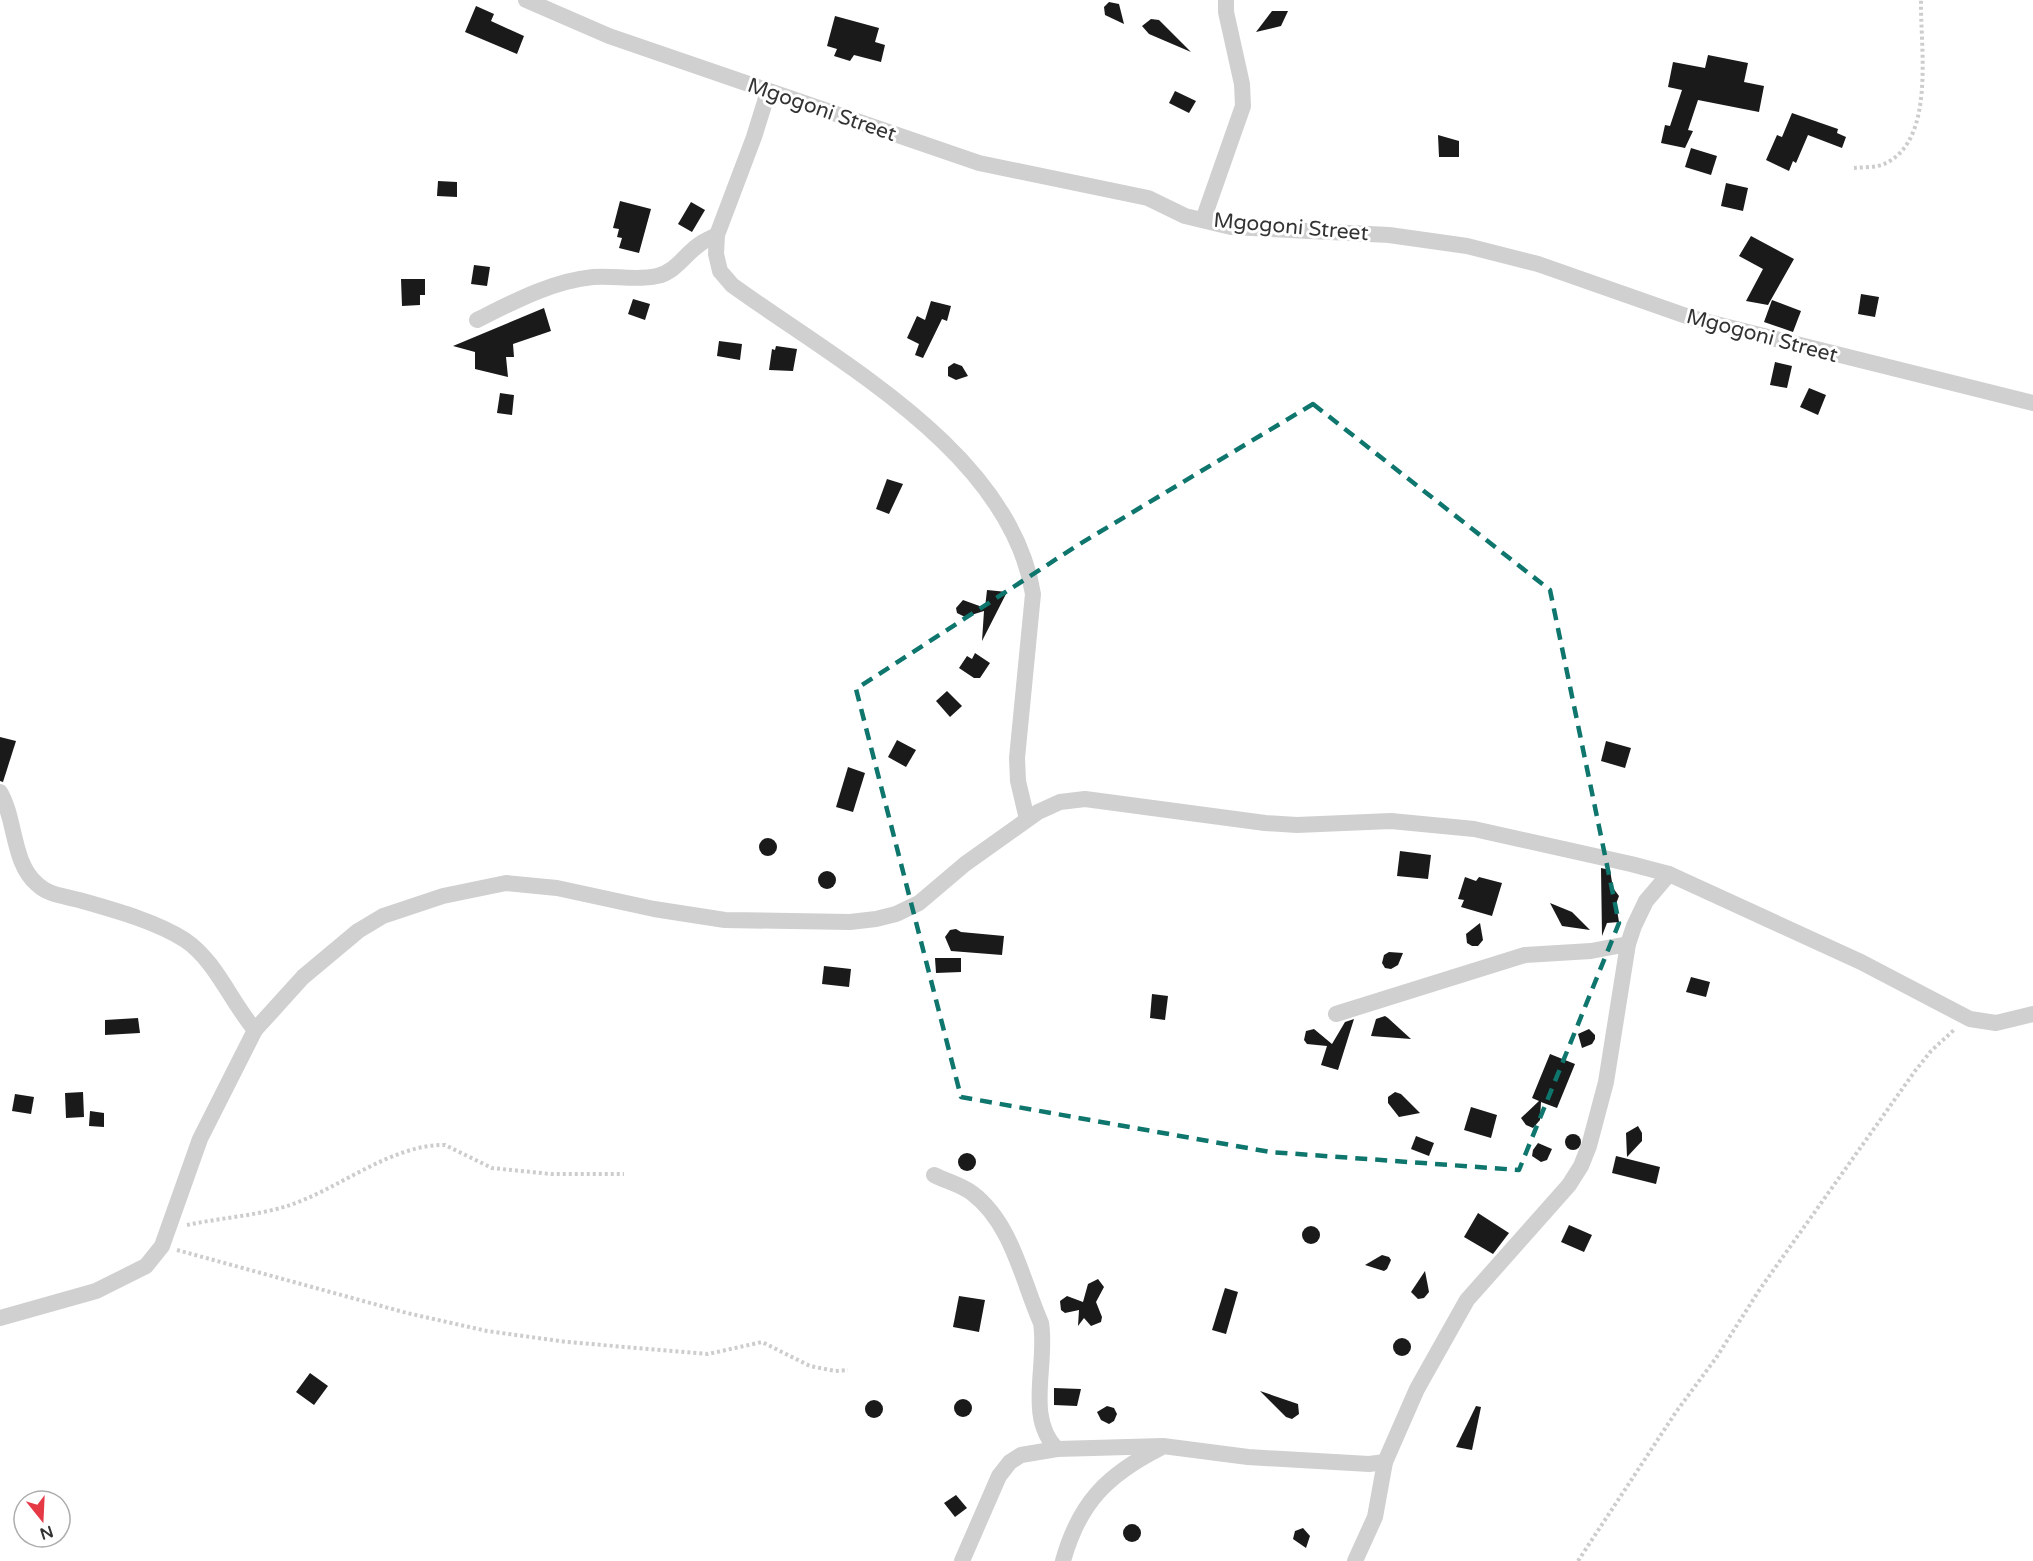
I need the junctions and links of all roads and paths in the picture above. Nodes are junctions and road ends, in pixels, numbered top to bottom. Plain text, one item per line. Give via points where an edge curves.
1 (1226, 0) edge
2 (1921, 0) edge
3 (533, 1) edge
4 (768, 92) junction
5 (1854, 168) dead end
6 (1203, 220) junction
7 (717, 235) junction
8 (477, 320) dead end
9 (2033, 403) edge
10 (0, 792) edge
11 (1027, 819) junction
12 (1669, 874) junction
13 (1628, 944) junction
14 (1336, 1014) dead end
15 (2033, 1014) edge
16 (1970, 1019) junction
17 (255, 1030) junction
18 (624, 1174) dead end
19 (934, 1175) dead end
20 (169, 1229) junction
21 (162, 1246) junction
22 (0, 1318) edge
23 (848, 1370) dead end
24 (1163, 1446) junction
25 (1057, 1449) junction
26 (1385, 1462) junction
27 (962, 1561) edge
28 (1063, 1561) edge
29 (1355, 1561) edge
30 (1578, 1561) edge

1 - 6 street via 1243,106
2 - 5 path via 1917,125 1909,141 1886,164
3 - 4 street, Mgogoni Street via 609,36
4 - 6 street, Mgogoni Street via 979,163 1148,198
4 - 7 street
6 - 9 street, Mgogoni Street via 1231,227 1389,235 1467,246 1538,264 1702,321
7 - 8 street via 700,243 678,265 658,276 571,280
7 - 11 street via 720,271 732,285 890,394 944,442 1017,536 1033,594 1017,758
10 - 17 street via 22,861 37,885 185,940 208,963
11 - 12 street via 1060,802 1085,798 1265,823 1391,821 1474,829
11 - 17 street via 919,903 896,914 850,922 725,920 534,884 506,883 443,896 383,916 358,931 303,977
12 - 13 street via 1646,901
12 - 16 street via 1861,962
13 - 14 street via 1526,955
13 - 26 street via 1606,1082 1581,1166 1569,1185 1467,1300 1417,1389
15 - 16 street via 1996,1023
16 - 30 path via 1946,1036 1915,1071 1760,1289
17 - 20 street via 200,1139
18 - 20 path via 551,1174 492,1168 445,1145 436,1145 394,1156 285,1206
19 - 25 street via 971,1192 993,1211 1002,1227 1041,1323 1044,1339 1040,1414 1049,1442
20 - 21 street
21 - 22 street via 136,1274 96,1291
21 - 23 path via 487,1331 708,1354 762,1342 810,1366
24 - 25 street
24 - 26 street via 1248,1457
24 - 28 street via 1122,1469 1092,1497 1077,1520
25 - 27 street via 1021,1455 1010,1461 999,1476
26 - 29 street via 1374,1517

